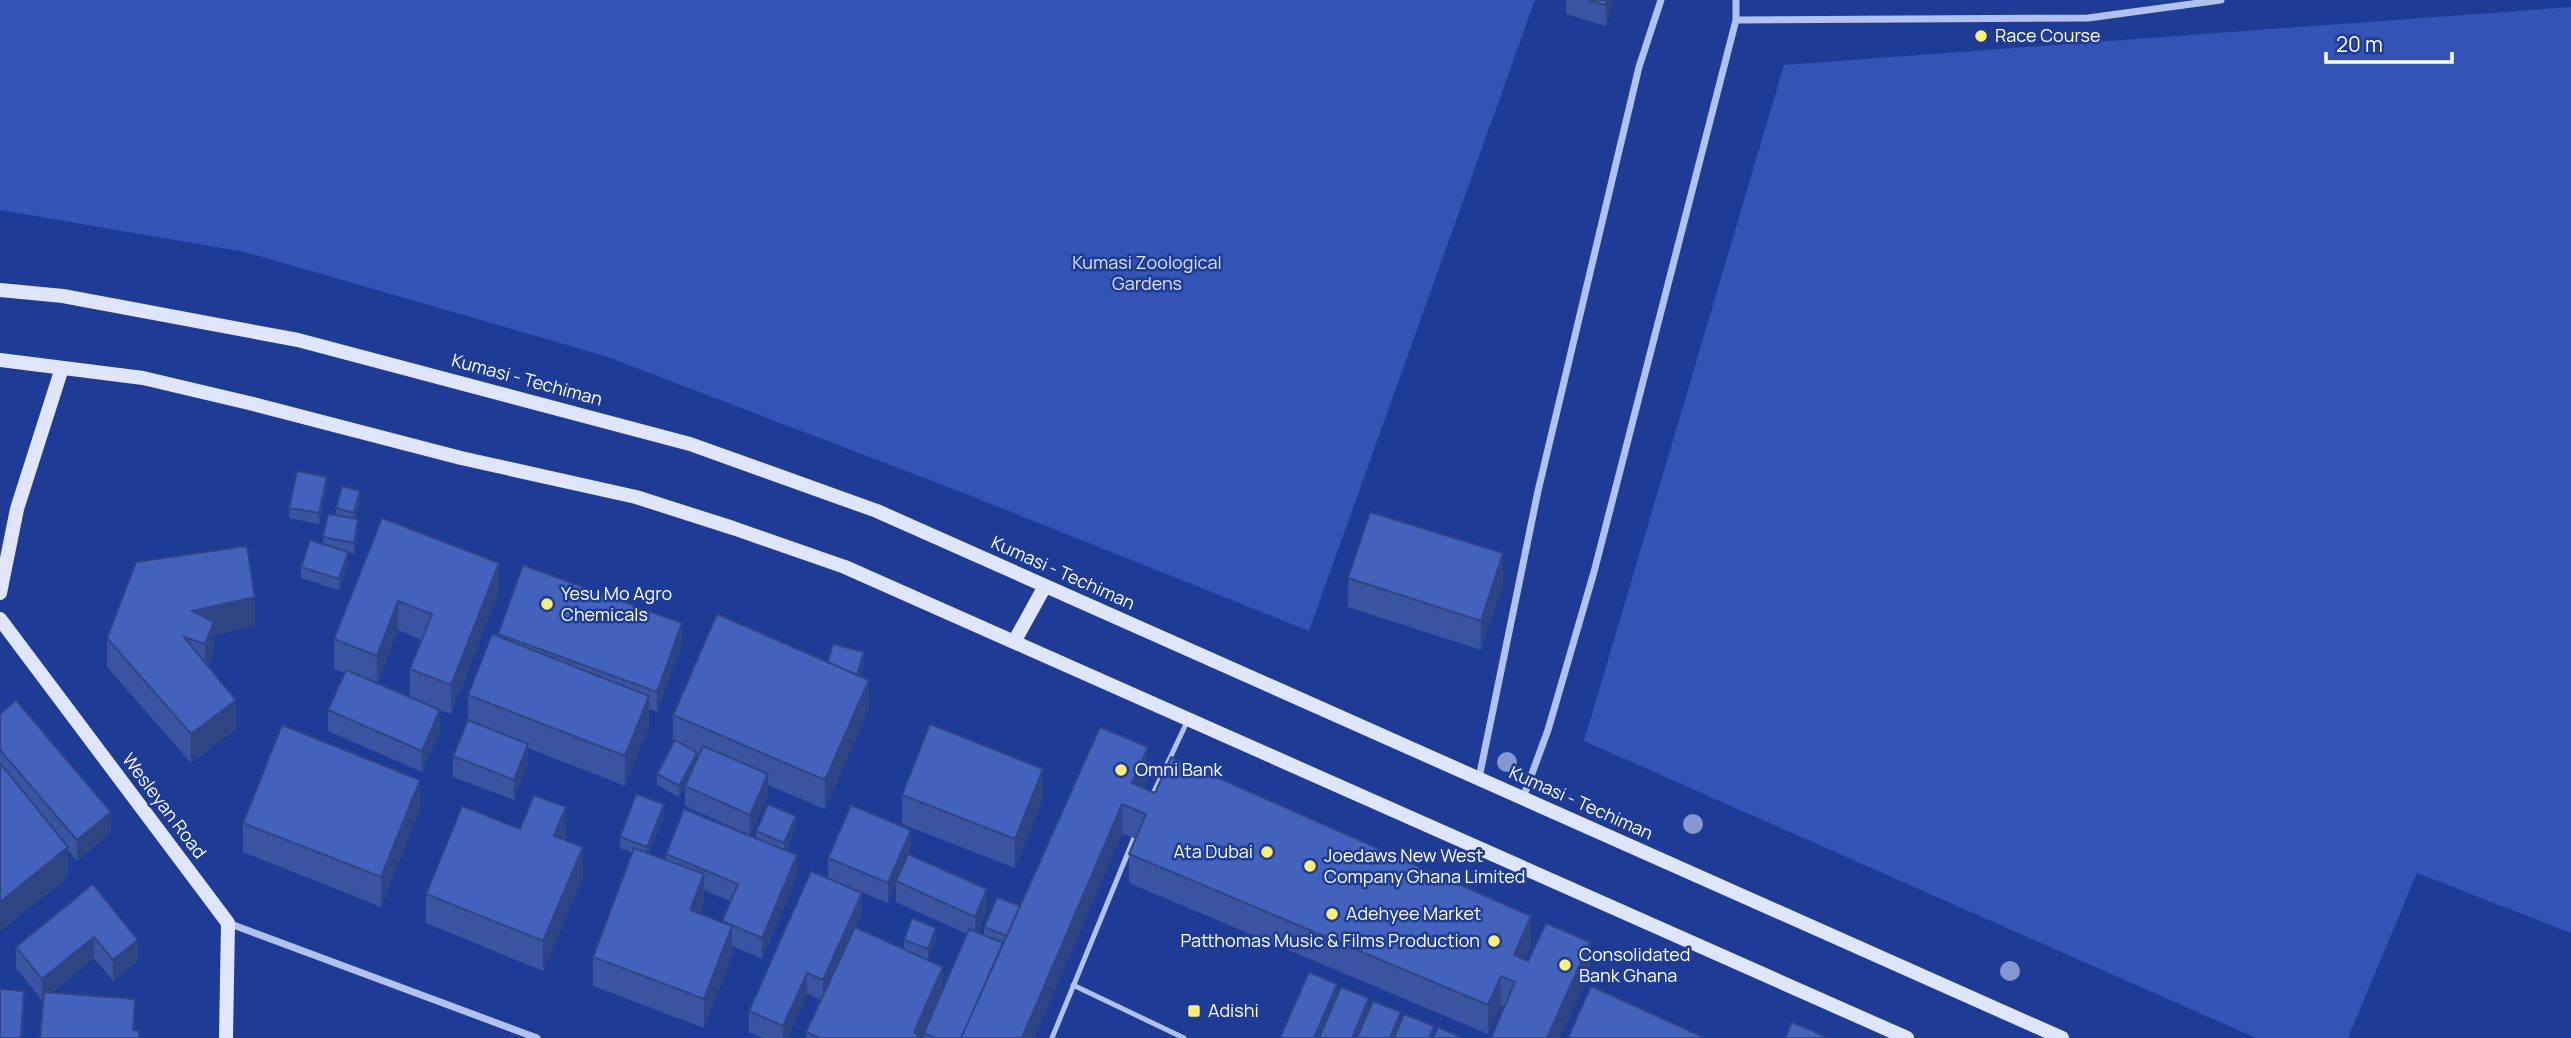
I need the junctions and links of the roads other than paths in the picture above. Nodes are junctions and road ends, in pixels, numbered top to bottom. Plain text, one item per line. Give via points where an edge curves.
1 (1661, 0) edge
2 (1736, 0) edge
3 (2221, 0) edge
4 (1736, 20) junction
5 (0, 290) edge
6 (0, 360) edge
7 (62, 368) junction
8 (1045, 586) junction
9 (0, 593) edge
10 (0, 619) edge
11 (1014, 642) junction
12 (1188, 719) junction
13 (1479, 778) junction
14 (1523, 798) junction
15 (1148, 805) edge
16 (1134, 838) edge
17 (228, 923) junction
18 (1073, 985) junction
19 (226, 1038) edge
20 (537, 1038) edge
21 (1052, 1038) edge
22 (1184, 1038) edge
23 (1907, 1038) edge
24 (2062, 1038) edge

1 - 13 street via 1639,67 1538,491
2 - 4 street
3 - 4 street via 2088,18
4 - 14 street via 1594,572
5 - 8 main road, Kumasi - Techiman via 63,296 298,340 690,444 877,511
6 - 7 main road
7 - 9 main road via 17,509
7 - 11 main road via 157,381 636,497 845,568
8 - 11 main road
8 - 13 main road, Kumasi - Techiman
10 - 17 main road, Wesleyan Road
11 - 12 main road
12 - 15 lane
12 - 23 main road
13 - 14 main road, Kumasi - Techiman
14 - 24 main road, Kumasi - Techiman
16 - 18 lane
17 - 19 main road
17 - 20 street
18 - 21 lane
18 - 22 lane

